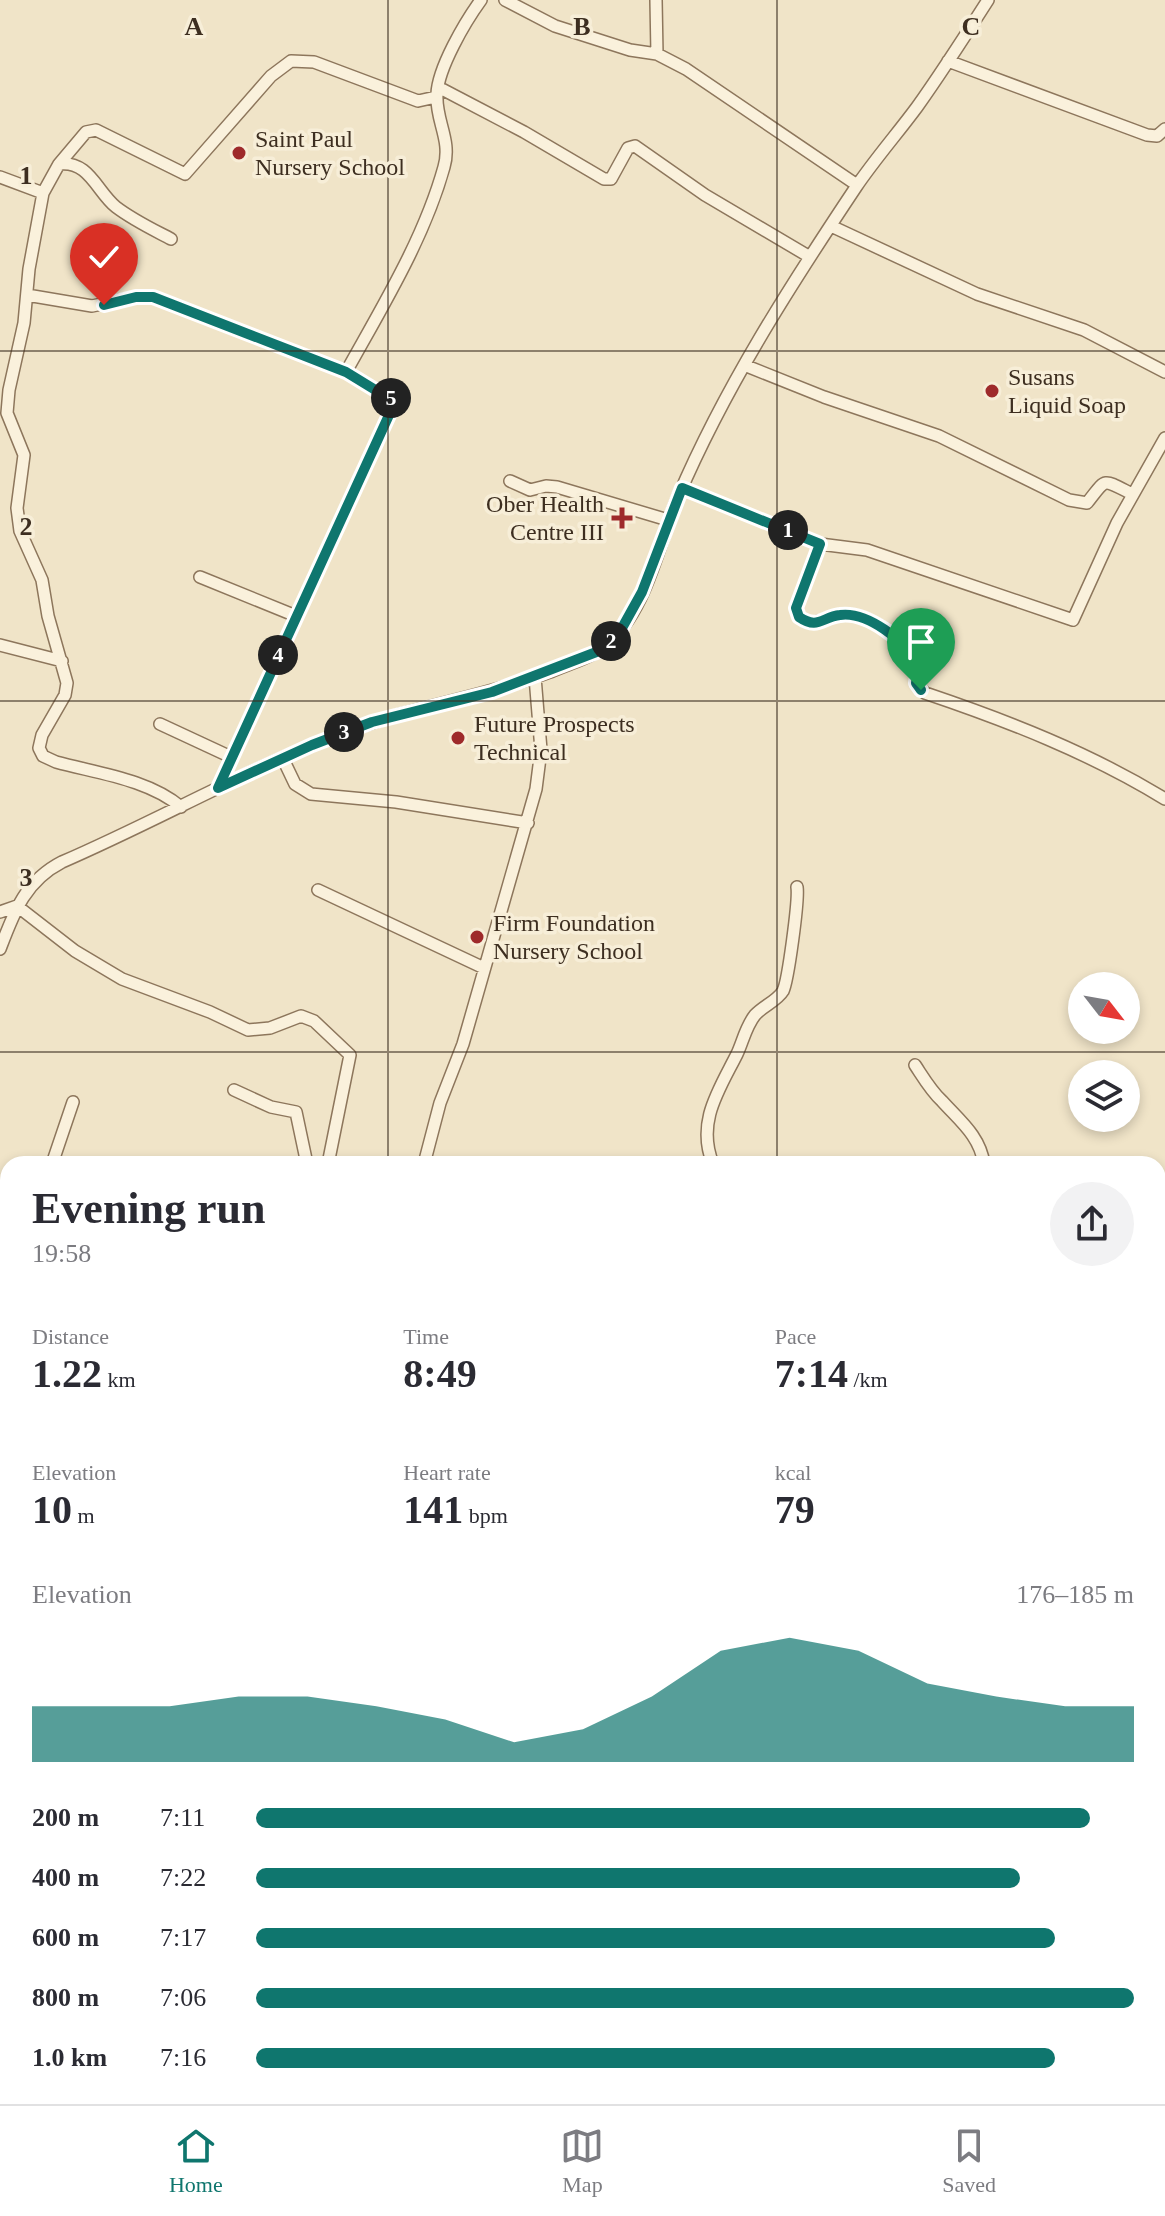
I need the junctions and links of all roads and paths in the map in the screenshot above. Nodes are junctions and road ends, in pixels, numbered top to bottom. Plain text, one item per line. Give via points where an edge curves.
1 (481, 0) edge
2 (505, 0) edge
3 (656, 0) edge
4 (988, 0) edge
5 (657, 54) junction
6 (948, 61) junction
7 (437, 92) junction
8 (1165, 129) edge
9 (59, 164) junction
10 (0, 177) edge
11 (857, 185) junction
12 (43, 193) junction
13 (831, 226) junction
14 (171, 239) dead end
15 (810, 257) junction
16 (27, 295) junction
17 (744, 365) junction
18 (346, 372) junction
19 (1165, 372) edge
20 (4, 422) edge
21 (1165, 438) edge
22 (510, 481) dead end
23 (682, 488) junction
24 (1132, 494) junction
25 (668, 520) junction
26 (820, 544) junction
27 (200, 577) dead end
28 (296, 616) junction
29 (0, 645) edge
30 (62, 661) junction
31 (535, 677) junction
32 (160, 724) dead end
33 (231, 757) junction
34 (283, 759) junction
35 (218, 788) junction
36 (1165, 799) edge
37 (181, 807) junction
38 (528, 823) junction
39 (797, 887) dead end
40 (318, 890) dead end
41 (17, 906) junction
42 (0, 912) edge
43 (0, 949) edge
44 (484, 968) junction
45 (915, 1065) dead end
46 (234, 1090) dead end
47 (73, 1102) dead end
48 (55, 1156) edge
49 (305, 1156) edge
50 (330, 1156) edge
51 (426, 1156) edge
52 (710, 1156) edge
53 (982, 1156) edge

1 - 7 street via 449,57
2 - 5 street via 569,32
3 - 5 street
4 - 6 street
5 - 11 street via 709,83
6 - 8 street via 1147,135 1157,136
6 - 11 street
7 - 9 street via 418,101 314,62 291,61 264,83 185,174 96,130 86,132
7 - 15 street via 512,126 604,179 611,179 628,148 635,146
7 - 18 street via 446,140 444,168 409,253
9 - 12 street
9 - 14 street via 92,176 114,205
10 - 12 street
11 - 13 street
12 - 16 street
13 - 15 street
13 - 19 street via 977,294 1084,330
15 - 17 street
16 - 18 street via 92,306 153,297
16 - 20 street
17 - 23 street
17 - 24 street via 939,436 1069,500 1087,503 1105,483
18 - 28 street via 395,402
20 - 30 street via 24,455 17,508 20,531 38,566
21 - 24 street
22 - 25 street via 530,490 557,487
23 - 25 street
23 - 26 street
24 - 26 street via 1073,620 867,550
25 - 31 street via 642,592 617,635 588,657
26 - 36 street via 796,608 799,617 816,624 845,614 891,632 919,663 916,683 925,693 1055,741
27 - 28 street
28 - 33 street
29 - 30 street
30 - 37 street via 67,688 42,735 43,756 152,790
31 - 34 street via 372,722
31 - 38 street via 541,750
32 - 33 street
33 - 35 street
34 - 35 street
34 - 38 street via 295,784 311,794
35 - 37 street
37 - 41 street via 53,867 31,884
38 - 44 street
39 - 52 street via 783,991 750,1022 710,1106
40 - 44 street
41 - 42 street
41 - 43 street
41 - 50 street via 122,979 248,1030 301,1016 314,1021 348,1050 351,1060
44 - 51 street
45 - 53 street via 970,1131
46 - 49 street via 296,1112
47 - 48 street

